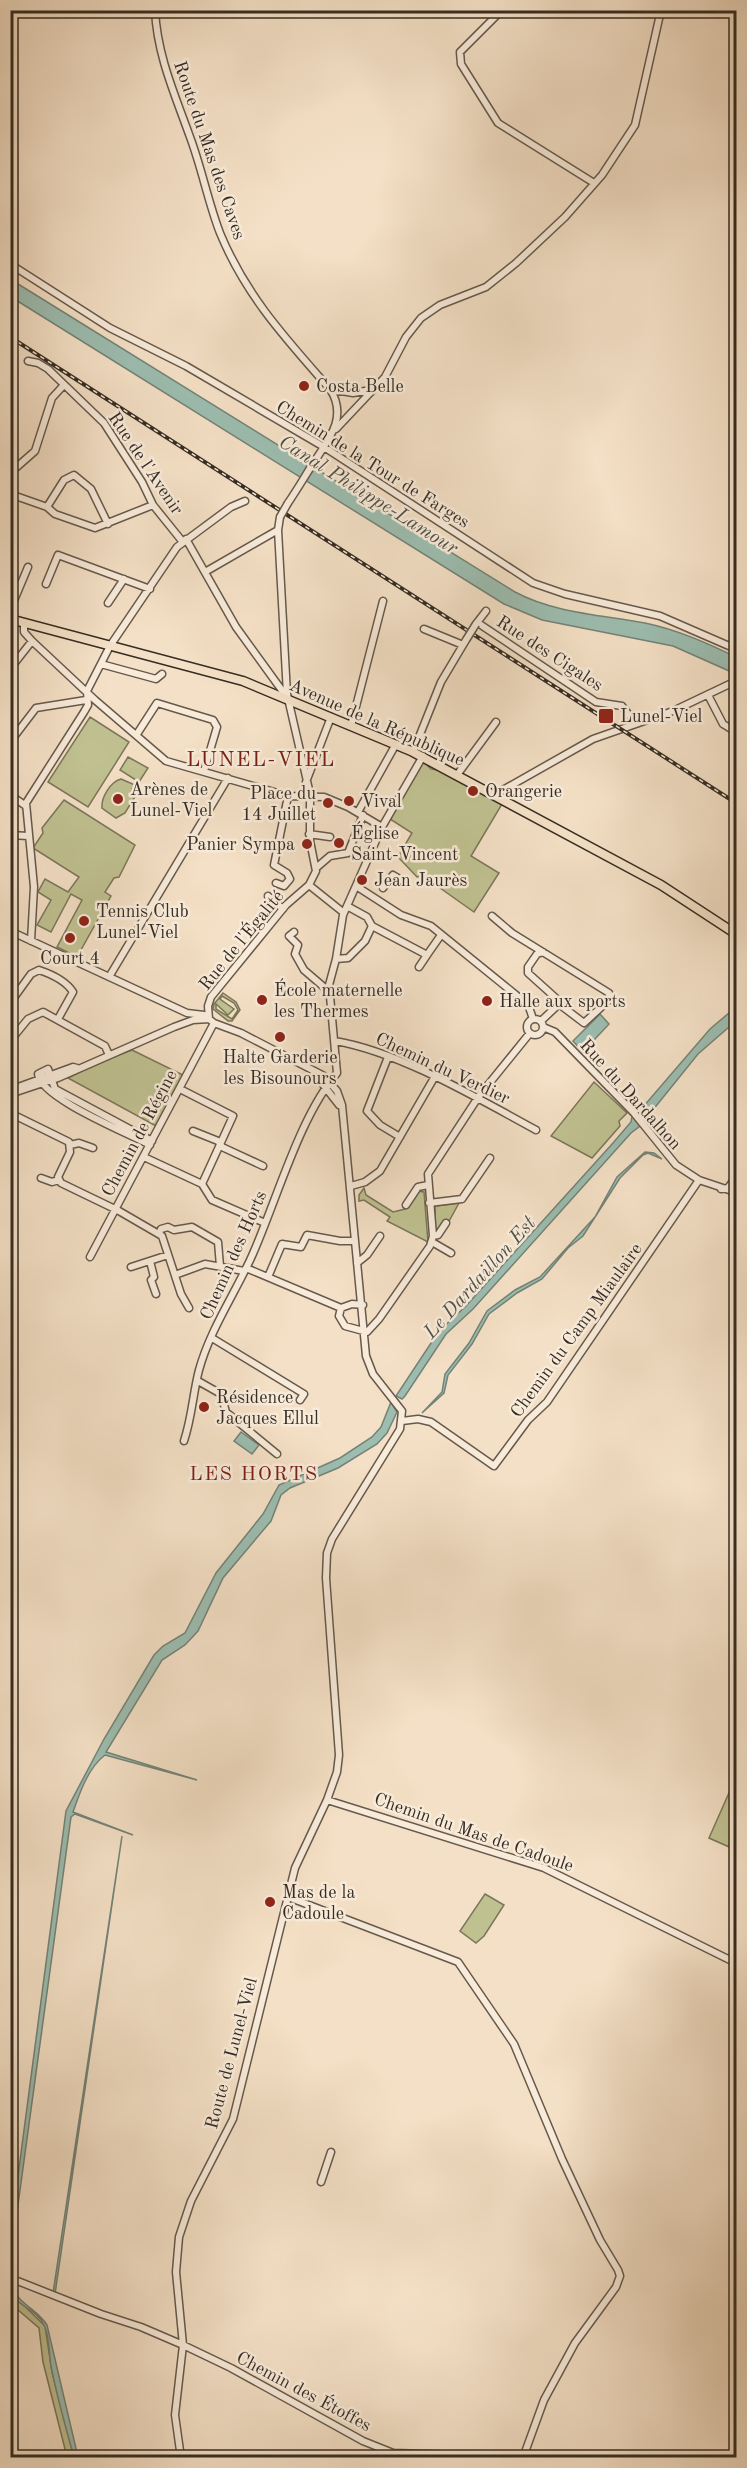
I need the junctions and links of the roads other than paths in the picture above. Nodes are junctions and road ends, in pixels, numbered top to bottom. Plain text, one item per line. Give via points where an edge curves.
1 (155, 10) edge
2 (502, 10) edge
3 (661, 10) edge
4 (594, 183) junction
5 (10, 264) edge
6 (28, 361) dead end
7 (63, 386) junction
8 (330, 389) junction
9 (371, 390) junction
10 (342, 392) junction
11 (337, 403) junction
12 (353, 411) junction
13 (335, 429) junction
14 (324, 447) junction
15 (10, 473) edge
16 (10, 494) edge
17 (245, 501) dead end
18 (153, 505) junction
19 (47, 507) junction
20 (108, 524) junction
21 (278, 530) junction
22 (184, 540) junction
23 (28, 567) dead end
24 (205, 572) junction
25 (124, 579) junction
26 (46, 584) dead end
27 (150, 589) junction
28 (382, 601) dead end
29 (108, 603) dead end
30 (10, 610) edge
31 (486, 611) dead end
32 (10, 619) edge
33 (24, 623) junction
34 (477, 623) junction
35 (424, 629) dead end
36 (32, 641) junction
37 (464, 643) junction
38 (110, 646) junction
39 (736, 649) edge
40 (101, 664) junction
41 (10, 669) edge
42 (162, 675) dead end
43 (735, 682) edge
44 (87, 691) junction
45 (708, 695) junction
46 (288, 699) junction
47 (87, 703) junction
48 (108, 710) junction
49 (331, 717) junction
50 (496, 722) dead end
51 (636, 723) junction
52 (351, 726) junction
53 (736, 732) edge
54 (137, 734) junction
55 (13, 739) edge
56 (396, 744) junction
57 (413, 752) junction
58 (423, 756) junction
59 (204, 771) junction
60 (457, 775) junction
61 (228, 778) junction
62 (306, 783) junction
63 (10, 795) edge
64 (494, 795) junction
65 (288, 796) junction
66 (310, 797) junction
67 (26, 806) junction
68 (360, 813) junction
69 (382, 827) junction
70 (309, 834) junction
71 (10, 835) edge
72 (28, 836) junction
73 (330, 837) dead end
74 (316, 868) junction
75 (398, 878) dead end
76 (276, 883) dead end
77 (309, 885) junction
78 (356, 886) junction
79 (383, 888) dead end
80 (268, 896) dead end
81 (347, 906) junction
82 (283, 909) junction
83 (344, 913) junction
84 (492, 916) dead end
85 (372, 926) junction
86 (10, 931) edge
87 (294, 932) dead end
88 (736, 934) edge
89 (441, 935) junction
90 (31, 941) junction
91 (543, 952) junction
92 (427, 955) junction
93 (336, 959) junction
94 (419, 967) dead end
95 (109, 977) junction
96 (325, 988) dead end
97 (10, 1003) edge
98 (559, 1004) junction
99 (189, 1017) junction
100 (58, 1019) junction
101 (533, 1019) junction
102 (212, 1021) junction
103 (542, 1024) junction
104 (530, 1033) junction
105 (10, 1041) edge
106 (335, 1041) junction
107 (109, 1055) junction
108 (388, 1057) junction
109 (434, 1077) junction
110 (52, 1078) junction
111 (40, 1082) junction
112 (328, 1084) junction
113 (180, 1089) junction
114 (10, 1090) edge
115 (10, 1094) edge
116 (478, 1099) junction
117 (10, 1113) edge
118 (536, 1130) dead end
119 (194, 1131) dead end
120 (400, 1137) junction
121 (151, 1143) junction
122 (220, 1144) junction
123 (70, 1145) junction
124 (93, 1148) dead end
125 (144, 1157) junction
126 (490, 1158) dead end
127 (263, 1166) dead end
128 (41, 1178) dead end
129 (736, 1178) edge
130 (59, 1180) junction
131 (699, 1180) junction
132 (202, 1184) junction
133 (353, 1185) junction
134 (428, 1185) junction
135 (736, 1187) edge
136 (719, 1189) junction
137 (429, 1203) junction
138 (406, 1205) dead end
139 (116, 1211) junction
140 (265, 1223) junction
141 (446, 1223) dead end
142 (159, 1234) junction
143 (380, 1236) dead end
144 (432, 1239) junction
145 (354, 1241) junction
146 (452, 1253) dead end
147 (168, 1255) junction
148 (90, 1257) dead end
149 (150, 1261) junction
150 (358, 1263) junction
151 (220, 1266) junction
152 (132, 1267) dead end
153 (245, 1269) junction
154 (175, 1275) junction
155 (268, 1277) junction
156 (156, 1294) dead end
157 (363, 1305) junction
158 (189, 1308) dead end
159 (341, 1308) junction
160 (365, 1332) junction
161 (212, 1338) junction
162 (198, 1381) junction
163 (300, 1401) dead end
164 (402, 1421) junction
165 (184, 1441) dead end
166 (277, 1454) dead end
167 (327, 1800) junction
168 (288, 1897) junction
169 (736, 1963) edge
170 (331, 2152) dead end
171 (321, 2182) dead end
172 (11, 2278) edge
173 (183, 2345) junction
174 (383, 2450) junction
175 (524, 2455) junction
176 (181, 2457) edge
177 (376, 2457) edge
178 (556, 2457) edge

1 - 8 street, Route du Mas des Caves via 157,44 220,234 262,310
2 - 4 street via 460,52 461,64 498,123
3 - 4 street via 635,125
4 - 9 street via 557,225 486,287 440,305 422,318 406,337 388,373
5 - 14 street, Chemin de la Tour de Farges via 110,328 186,366
6 - 7 street, Rue de l'Avenir via 48,369
7 - 15 street via 52,398 35,451
7 - 18 street, Rue de l'Avenir via 104,423
8 - 10 street
8 - 11 street, Route du Mas des Caves
9 - 10 street
9 - 12 street
10 - 11 street
11 - 12 street
11 - 13 street
12 - 13 street
13 - 14 street
14 - 21 street, bridge via 280,517
14 - 39 street, Chemin de la Tour de Farges via 532,583 660,616
16 - 19 street
17 - 22 street
18 - 20 street
18 - 22 street, Rue de l'Avenir
19 - 20 street via 92,528
19 - 20 street via 64,480 74,476 91,489
21 - 24 street
21 - 46 street
22 - 24 street, Rue de l'Avenir
22 - 27 street
23 - 30 street
24 - 46 street, Rue de l'Avenir via 236,627
25 - 26 street via 58,555
25 - 27 street
25 - 29 street
27 - 38 street
28 - 52 street
31 - 34 street
32 - 33 main road, Avenue de la République
33 - 36 street via 24,632
33 - 38 main road, Avenue de la République
34 - 37 street, bridge
34 - 51 street, Rue des Cigales via 596,702 622,706
35 - 37 street
36 - 41 street
36 - 44 street
37 - 57 street via 441,682
38 - 40 street
38 - 46 main road, Avenue de la République via 226,675
40 - 42 street via 156,679
40 - 44 street
43 - 45 street
44 - 47 street
44 - 48 street
45 - 51 street
45 - 53 street via 723,724
46 - 49 main road, Avenue de la République
46 - 62 street
47 - 48 street
47 - 55 street via 36,708
47 - 67 street
48 - 54 street
49 - 52 main road, Avenue de la République
49 - 62 street
50 - 60 street
51 - 64 street via 593,739
52 - 56 main road, Avenue de la République
54 - 59 street via 166,761
54 - 59 street via 157,704 213,720 217,727
56 - 57 main road, Avenue de la République
56 - 68 street
57 - 58 main road, Avenue de la République
58 - 60 main road, Avenue de la République
58 - 69 street, Chemin des Horts
59 - 61 street
60 - 64 main road, Avenue de la République
61 - 65 street
61 - 95 street
62 - 66 street
63 - 67 street
64 - 88 main road, Avenue de la République via 661,885
65 - 66 street
65 - 76 street via 274,865 290,878 284,886
66 - 68 street via 324,797
66 - 70 street
67 - 72 street
68 - 69 street
68 - 74 street via 348,853 330,856
69 - 78 street, Chemin des Horts
70 - 73 street
70 - 74 street
71 - 72 street
72 - 90 street via 34,886
74 - 77 street
75 - 79 street via 393,875
77 - 82 street, Rue de l'Égalité
77 - 83 street
78 - 81 street, Chemin des Horts
78 - 89 street
80 - 82 street
81 - 83 street, Chemin des Horts
81 - 85 street via 367,917
82 - 102 street, Rue de l'Égalité via 209,1001
83 - 93 street, Chemin des Horts
84 - 91 street via 498,924
85 - 92 street
85 - 93 street via 365,941 348,958
86 - 90 street
87 - 96 street via 289,936 298,945 295,954 304,970
89 - 92 street
89 - 101 street via 530,1007
90 - 95 street
91 - 98 street via 537,954 528,973
91 - 98 street via 610,997 584,1023
92 - 94 street
93 - 106 street, Chemin des Horts via 329,985
95 - 99 street
97 - 100 street via 34,971 39,970 73,992
98 - 103 street
99 - 102 street
99 - 107 street
100 - 105 street via 43,1012 33,1015
100 - 107 street via 105,1046
101 - 103 street
101 - 104 street via 528,1024
102 - 112 street via 241,1033
102 - 113 street, Chemin de Régine
103 - 104 street via 540,1033
103 - 131 street, Rue du Dardalhon via 555,1032 634,1113 676,1165
104 - 116 street
106 - 108 street, Chemin du Verdier
106 - 112 street, Chemin des Horts via 338,1071
107 - 110 street
108 - 109 street, Chemin du Verdier
108 - 120 street via 367,1111
109 - 116 street, Chemin du Verdier
109 - 120 street
110 - 111 street
110 - 111 street via 45,1069 38,1074
110 - 121 street via 53,1087 59,1092
111 - 114 street
111 - 115 street
111 - 121 street via 94,1118
112 - 133 street via 342,1107
112 - 140 street, Chemin des Horts via 293,1153
113 - 121 street, Chemin de Régine
113 - 122 street via 233,1116
116 - 118 street, Chemin du Verdier
116 - 134 street via 430,1170
117 - 123 street
119 - 122 street
120 - 133 street via 377,1174
121 - 125 street, Chemin de Régine
122 - 127 street
122 - 132 street
123 - 124 street via 79,1143
123 - 130 street
125 - 132 street
125 - 139 street, Chemin de Régine
126 - 137 street via 462,1199
128 - 130 street
129 - 136 street via 728,1188
130 - 139 street
131 - 136 street, Rue du Dardalhon
131 - 164 street, Chemin du Camp Miaulaire via 547,1402 528,1420 494,1466 424,1419
132 - 140 street via 212,1200
133 - 145 street
133 - 150 street
134 - 137 street
134 - 138 street via 418,1188
135 - 136 street via 729,1192
137 - 144 street
139 - 142 street
139 - 148 street, Chemin de Régine
140 - 153 street, Chemin des Horts
141 - 144 street
142 - 147 street
142 - 151 street via 168,1227 192,1227 218,1242
143 - 150 street
144 - 146 street
144 - 160 street via 379,1319
145 - 150 street
145 - 155 street via 307,1235 300,1247 282,1244
147 - 149 street
147 - 154 street
149 - 152 street
149 - 156 street
150 - 157 street
151 - 153 street
151 - 154 street via 205,1264
153 - 155 street
153 - 161 street, Chemin des Horts
154 - 158 street
155 - 159 street
157 - 159 street
157 - 160 street
159 - 160 street via 342,1323
160 - 164 street via 366,1356 376,1377 400,1406
161 - 162 street, Chemin des Horts
161 - 163 street via 304,1394
162 - 165 street, Chemin des Horts
162 - 166 street via 221,1394 226,1412
164 - 167 street, Route de Lunel-Viel via 327,1553 339,1755
167 - 168 street, Route de Lunel-Viel via 295,1868
167 - 169 street, Chemin du Mas de Cadoule via 544,1868
168 - 173 street, Route de Lunel-Viel via 233,2119 191,2201 179,2237 176,2272
168 - 175 street via 458,1962 514,2044 562,2159 618,2270 616,2288 575,2343 544,2400
170 - 171 street
172 - 173 street, Chemin des Étoffes
173 - 174 street, Chemin des Étoffes
173 - 176 street, Route de Lunel-Viel via 175,2415
174 - 175 street, Chemin des Étoffes via 404,2455
174 - 177 street
175 - 178 street, Chemin des Étoffes

